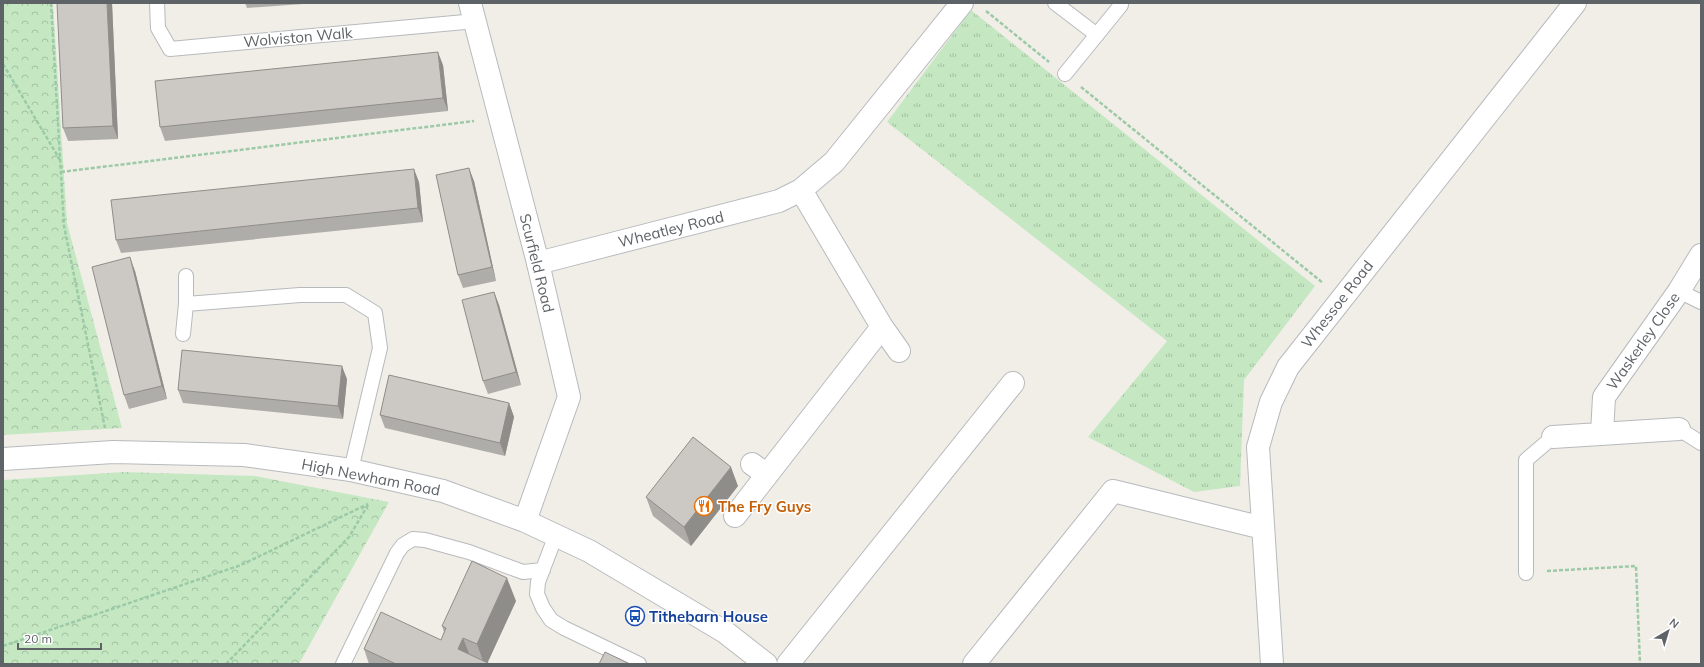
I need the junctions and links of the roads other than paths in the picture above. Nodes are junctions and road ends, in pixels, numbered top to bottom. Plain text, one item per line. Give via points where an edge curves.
1 (157, 3) edge
2 (1055, 3) edge
3 (1575, 3) edge
4 (972, 5) edge
5 (1121, 5) dead end
6 (473, 12) edge
7 (1097, 35) junction
8 (1065, 74) road end
9 (801, 190) junction
10 (1701, 255) edge
11 (538, 263) junction
12 (186, 276) dead end
13 (1679, 291) junction
14 (1701, 302) edge
15 (186, 304) junction
16 (882, 327) junction
17 (183, 334) dead end
18 (899, 351) dead end
19 (1013, 383) dead end
20 (1679, 429) joint
21 (1602, 433) junction
22 (1553, 437) joint
23 (1701, 443) edge
24 (3, 459) edge
25 (351, 470) junction
26 (735, 516) dead end
27 (525, 521) junction
28 (1263, 528) junction
29 (556, 535) junction
30 (543, 570) junction
31 (1526, 573) road end
32 (343, 664) edge
33 (639, 664) edge
34 (766, 664) edge
35 (788, 664) edge
36 (974, 664) edge
37 (1272, 664) edge

1 - 6 lane, Wolviston Walk via 158,28 170,49
2 - 7 lane
3 - 28 street, Whessoe Road via 1288,367 1271,402 1258,447
4 - 9 street, Wheatley Road via 834,162
5 - 7 lane
6 - 11 street, Scurfield Road
7 - 8 lane
9 - 11 street, Wheatley Road via 779,201
9 - 16 street
10 - 13 street, Waskerley Close
11 - 27 street, Scurfield Road via 569,397
12 - 15 lane
13 - 14 lane
13 - 21 street, Waskerley Close via 1604,397
15 - 17 lane
15 - 25 lane via 300,295 346,295 375,312 380,348
16 - 18 street
16 - 26 street via 760,469
19 - 35 street
20 - 21 street
20 - 23 lane
21 - 22 street
22 - 31 lane via 1526,460
24 - 25 street, High Newham Road via 113,452 244,455
25 - 27 street, High Newham Road via 443,491
27 - 29 street, High Newham Road
28 - 36 street via 1113,491
28 - 37 street, Whessoe Road
29 - 30 lane
29 - 34 street, High Newham Road via 589,551 725,632
30 - 32 lane via 524,572 469,552 413,539 403,545 397,553
30 - 33 lane via 537,594 551,620

